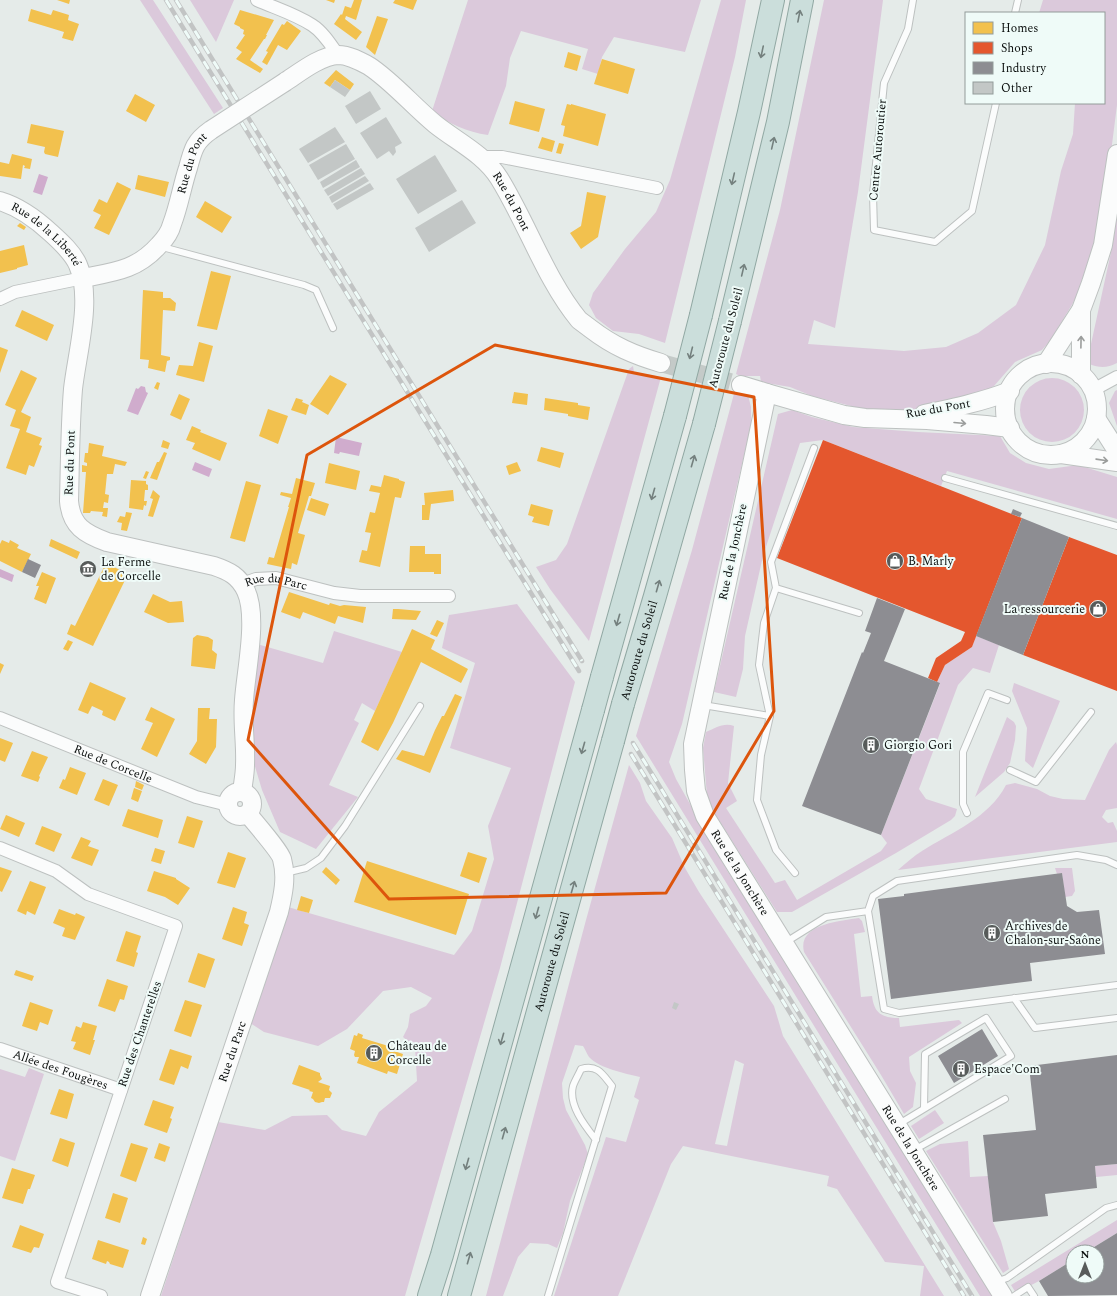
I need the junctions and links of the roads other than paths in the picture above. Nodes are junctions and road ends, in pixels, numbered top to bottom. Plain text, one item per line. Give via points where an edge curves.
1 (257, 0) edge
2 (773, 0) edge
3 (802, 0) edge
4 (913, 0) edge
5 (1018, 0) edge
6 (1015, 12) edge
7 (338, 55) junction
8 (996, 104) edge
9 (1117, 154) edge
10 (480, 157) junction
11 (657, 188) dead end
12 (0, 201) edge
13 (160, 244) junction
14 (83, 278) junction
15 (0, 299) edge
16 (1081, 310) junction
17 (333, 328) dead end
18 (661, 363) tunnel mouth
19 (1046, 364) junction
20 (1081, 374) junction
21 (1117, 377) edge
22 (741, 385) tunnel mouth
23 (1093, 390) junction
24 (1010, 391) junction
25 (767, 393) junction
26 (865, 418) junction
27 (1096, 418) junction
28 (1010, 428) junction
29 (814, 448) dead end
30 (1117, 451) edge
31 (1060, 454) junction
32 (1117, 462) edge
33 (945, 478) dead end
34 (1117, 526) edge
35 (242, 584) junction
36 (776, 588) junction
37 (449, 596) dead end
38 (859, 613) dead end
39 (1008, 700) dead end
40 (701, 705) junction
41 (420, 706) dead end
42 (1091, 712) dead end
43 (770, 716) junction
44 (0, 718) edge
45 (1010, 770) dead end
46 (242, 792) junction
47 (228, 805) junction
48 (967, 813) dead end
49 (248, 814) junction
50 (0, 848) edge
51 (1117, 865) edge
52 (795, 873) dead end
53 (284, 874) junction
54 (868, 911) junction
55 (785, 943) junction
56 (1117, 985) edge
57 (1014, 998) junction
58 (1117, 1018) edge
59 (0, 1049) edge
60 (122, 1090) junction
61 (1005, 1099) dead end
62 (924, 1108) junction
63 (897, 1125) junction
64 (596, 1140) junction
65 (913, 1151) junction
66 (1117, 1205) edge
67 (999, 1289) edge
68 (101, 1296) edge
69 (150, 1296) edge
70 (429, 1296) edge
71 (459, 1296) edge
72 (548, 1296) edge
73 (1014, 1296) edge
74 (1034, 1296) edge

1 - 7 street via 313,26
2 -> 70 highway, bridge via 749,112 675,416
71 -> 3 highway, Autoroute du Soleil, bridge via 623,704 704,424 778,122
4 - 8 lane, Centre Autoroutier via 908,29 884,83 873,194 874,230 935,242 972,211
5 - 6 lane
7 - 10 street, Rue du Pont via 369,66 434,124
7 - 13 street, Rue du Pont, bridge via 319,61 202,136 197,142 187,171 172,225
9 - 16 street via 1103,245
10 - 11 street via 502,157
10 - 18 street, Rue du Pont via 498,176 561,294 580,321 618,347
12 - 14 street, Rue de la Liberté via 11,204 40,222 70,252
13 - 14 street, Rue du Pont via 142,261 128,268
13 - 17 lane via 166,248 316,290
14 - 15 street via 15,292
14 - 35 street, Rue du Pont via 84,308 72,400 69,501 74,521 93,537 214,566 230,572
16 - 19 street
20 -> 16 street
19 - 20 street via 1064,366
19 - 24 street via 1022,374
20 - 23 street
21 - 23 street
22 - 25 street, Rue du Pont
23 - 27 street via 1097,404
24 - 26 street, Rue du Pont via 968,405 930,412
24 - 28 street via 1006,405
25 - 26 street, Rue du Pont via 844,415
25 - 40 street, Rue de la Jonchère
26 -> 28 street, Rue du Pont via 927,420
27 - 30 street
27 - 31 street via 1083,442
28 - 31 street via 1019,441 1033,451
29 - 36 lane via 771,562
31 -> 32 street
33 - 34 lane
35 - 37 street, Rue du Parc via 256,579 276,578 334,593 360,596
35 - 46 street, Rue du Parc via 250,602 251,615 244,700 245,764
36 - 38 lane
36 - 43 lane via 764,622 759,665
39 - 48 lane via 988,693 963,752 963,804
40 - 43 lane
40 - 55 street, Rue de la Jonchère via 693,744 696,791 705,816
41 - 53 lane via 346,826 321,858 306,868
42 - 45 lane via 1036,782
43 - 52 lane via 761,755 757,800 776,850
44 - 47 street, Rue de Corcelle via 196,797
46 - 47 street via 233,794 228,800
46 - 49 street via 249,795 252,801 252,809
47 - 49 street via 233,814 242,817
49 - 53 street, Rue du Parc via 282,858
50 - 60 street, Rue des Chanterelles via 56,871 88,894 176,926
51 - 54 lane via 1106,860 1076,855 897,881 873,896
53 - 69 street, Rue du Parc via 284,892 279,912
54 - 55 lane via 826,917
54 - 57 lane via 884,1009 899,1012
55 - 63 street, Rue de la Jonchère
56 - 57 lane
57 - 58 lane via 1035,1028
59 - 60 street, Allée des Fougères
60 - 68 street, Rue des Chanterelles via 57,1282
61 - 65 lane
62 - 62 lane via 1011,1056 986,1018 925,1054
62 - 63 lane
63 - 65 street, Rue de la Jonchère
64 - 64 lane via 612,1086 600,1070 589,1066 582,1069 573,1086 573,1101 582,1121
64 - 72 lane
65 - 67 street, Rue de la Jonchère
66 - 67 lane via 1106,1208 1007,1278
73 - 74 lane via 1028,1287

